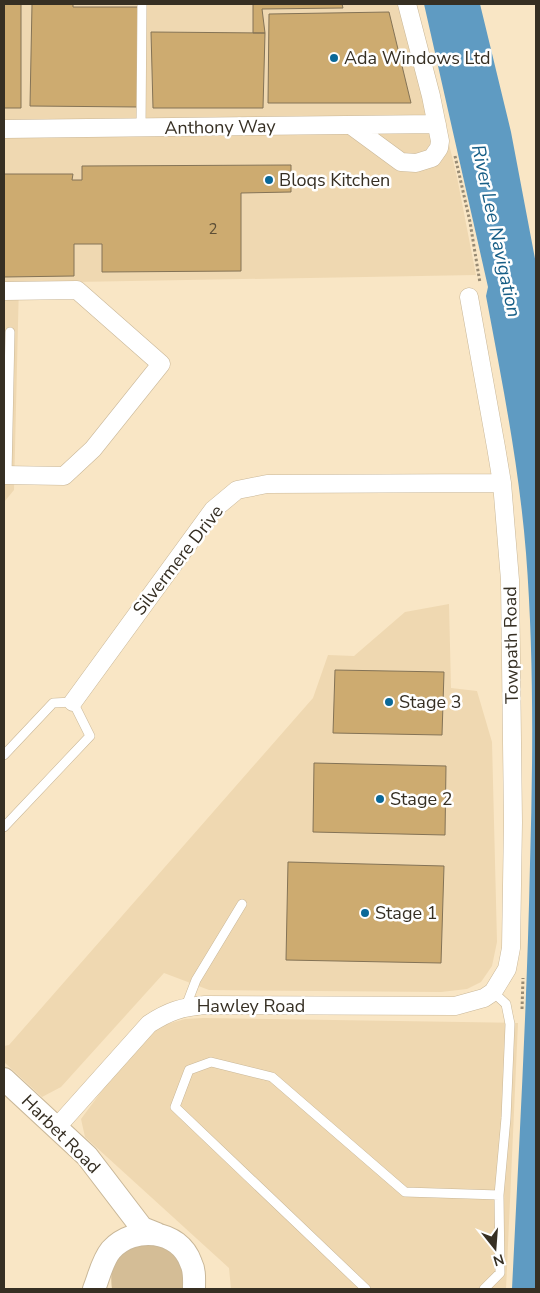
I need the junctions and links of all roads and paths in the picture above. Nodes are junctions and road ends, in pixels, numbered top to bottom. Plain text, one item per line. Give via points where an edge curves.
1 (142, 4) edge
2 (407, 4) edge
3 (437, 124) junction
4 (352, 126) junction
5 (141, 128) junction
6 (4, 129) edge
7 (4, 291) edge
8 (469, 297) dead end
9 (10, 332) dead end
10 (5, 475) edge
11 (502, 483) junction
12 (73, 702) junction
13 (4, 755) edge
14 (4, 827) edge
15 (242, 904) dead end
16 (493, 992) junction
17 (186, 1006) junction
18 (4, 1079) edge
19 (57, 1126) junction
20 (115, 1192) junction
21 (498, 1195) junction
22 (157, 1234) junction
23 (108, 1256) junction
24 (94, 1289) edge
25 (102, 1289) edge
26 (194, 1289) edge
27 (366, 1289) edge
28 (484, 1289) edge

1 - 5 lane
2 - 3 street
3 - 4 street, Anthony Way
3 - 4 street via 439,148 432,158 416,163 401,162
4 - 5 street, Anthony Way
5 - 6 street, Anthony Way
7 - 10 street via 77,290 161,364 93,449 64,476
8 - 11 street, Towpath Road
9 - 10 lane
11 - 12 street, Silvermere Drive via 266,484 237,490 213,510
11 - 16 street, Towpath Road via 510,580 511,948 507,969
12 - 13 lane via 53,703
12 - 14 lane via 90,736
15 - 17 lane via 196,980
16 - 17 street, Hawley Road via 484,998 455,1006
16 - 21 lane via 506,1004 510,1024 506,1118
17 - 19 street, Hawley Road via 149,1024
18 - 19 street, Harbet Road
19 - 20 street, Harbet Road via 87,1156
20 - 22 street, Harbet Road via 142,1228
20 - 23 street via 118,1238
21 - 27 lane via 405,1192 272,1076 211,1062 189,1070 175,1107
21 - 28 lane via 500,1273
22 - 23 street via 140,1234 124,1240
22 - 26 street, Harbet Road via 171,1239 183,1249 191,1262
23 - 24 street
23 - 25 street via 101,1276

